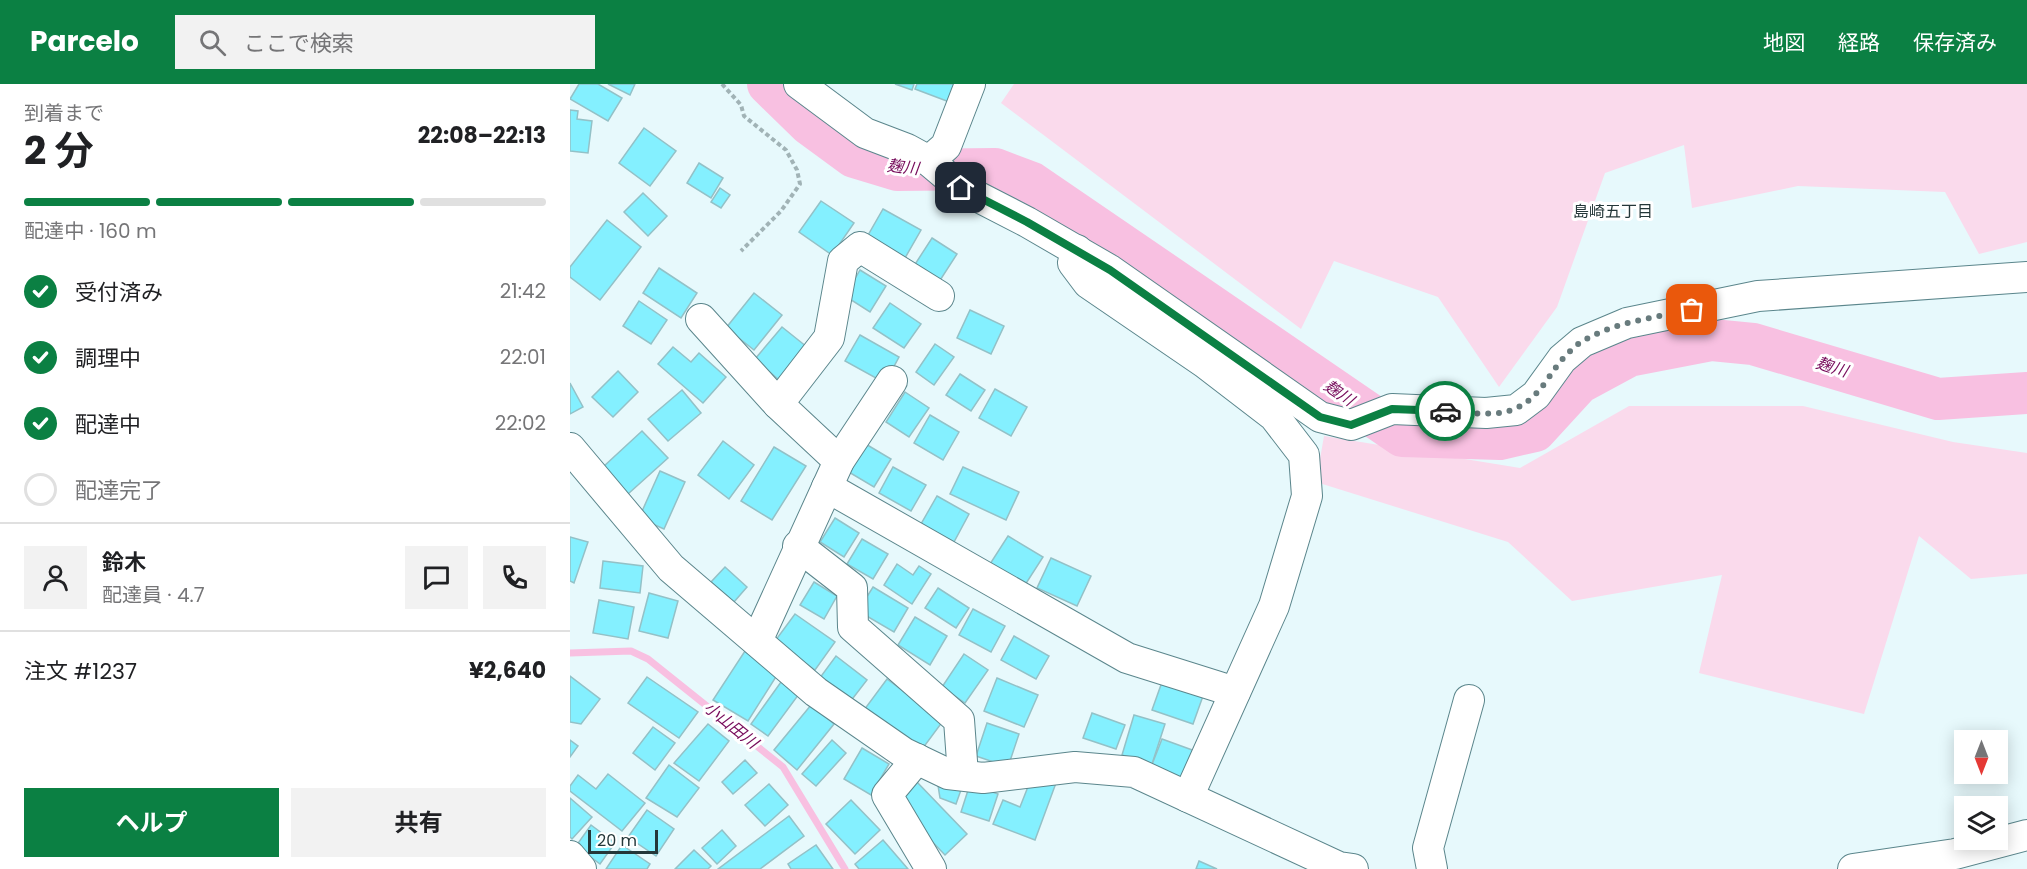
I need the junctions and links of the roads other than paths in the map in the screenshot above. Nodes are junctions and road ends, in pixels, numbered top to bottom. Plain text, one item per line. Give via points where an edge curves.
1 (799, 84) edge
2 (970, 84) edge
3 (928, 152) junction
4 (1077, 250) junction
5 (2027, 277) edge
6 (939, 296) dead end
7 (701, 319) dead end
8 (892, 381) dead end
9 (778, 404) junction
10 (570, 448) edge
11 (839, 461) junction
12 (826, 488) junction
13 (798, 546) junction
14 (757, 641) junction
15 (1235, 692) junction
16 (1469, 700) dead end
17 (917, 759) junction
18 (963, 775) junction
19 (1188, 797) junction
20 (2027, 835) edge
21 (570, 856) edge
22 (1864, 868) edge
23 (581, 869) edge
24 (931, 869) edge
25 (1353, 869) edge
26 (1432, 869) edge

1 - 3 street via 865,133
2 - 3 street
3 - 4 street via 961,188
4 - 5 street via 1320,417 1351,425 1392,409 1486,413 1516,410 1536,395 1562,359 1582,342 1627,323 1758,296
4 - 15 street via 1073,263 1088,283 1274,416 1304,455 1307,496 1274,606
6 - 9 street via 860,247 843,261 829,338
7 - 9 street
8 - 11 street
9 - 11 street
10 - 14 street via 671,568
11 - 12 street
12 - 13 street
12 - 15 street via 1127,658
13 - 14 street
13 - 18 street via 852,588 853,627 959,720
14 - 17 street via 816,692
15 - 19 street
16 - 26 street via 1428,848
17 - 18 street via 948,774
17 - 24 street via 887,795
18 - 19 street via 982,778 1075,767 1134,772
19 - 25 street via 1339,867
20 - 22 street via 1955,854
21 - 23 street

